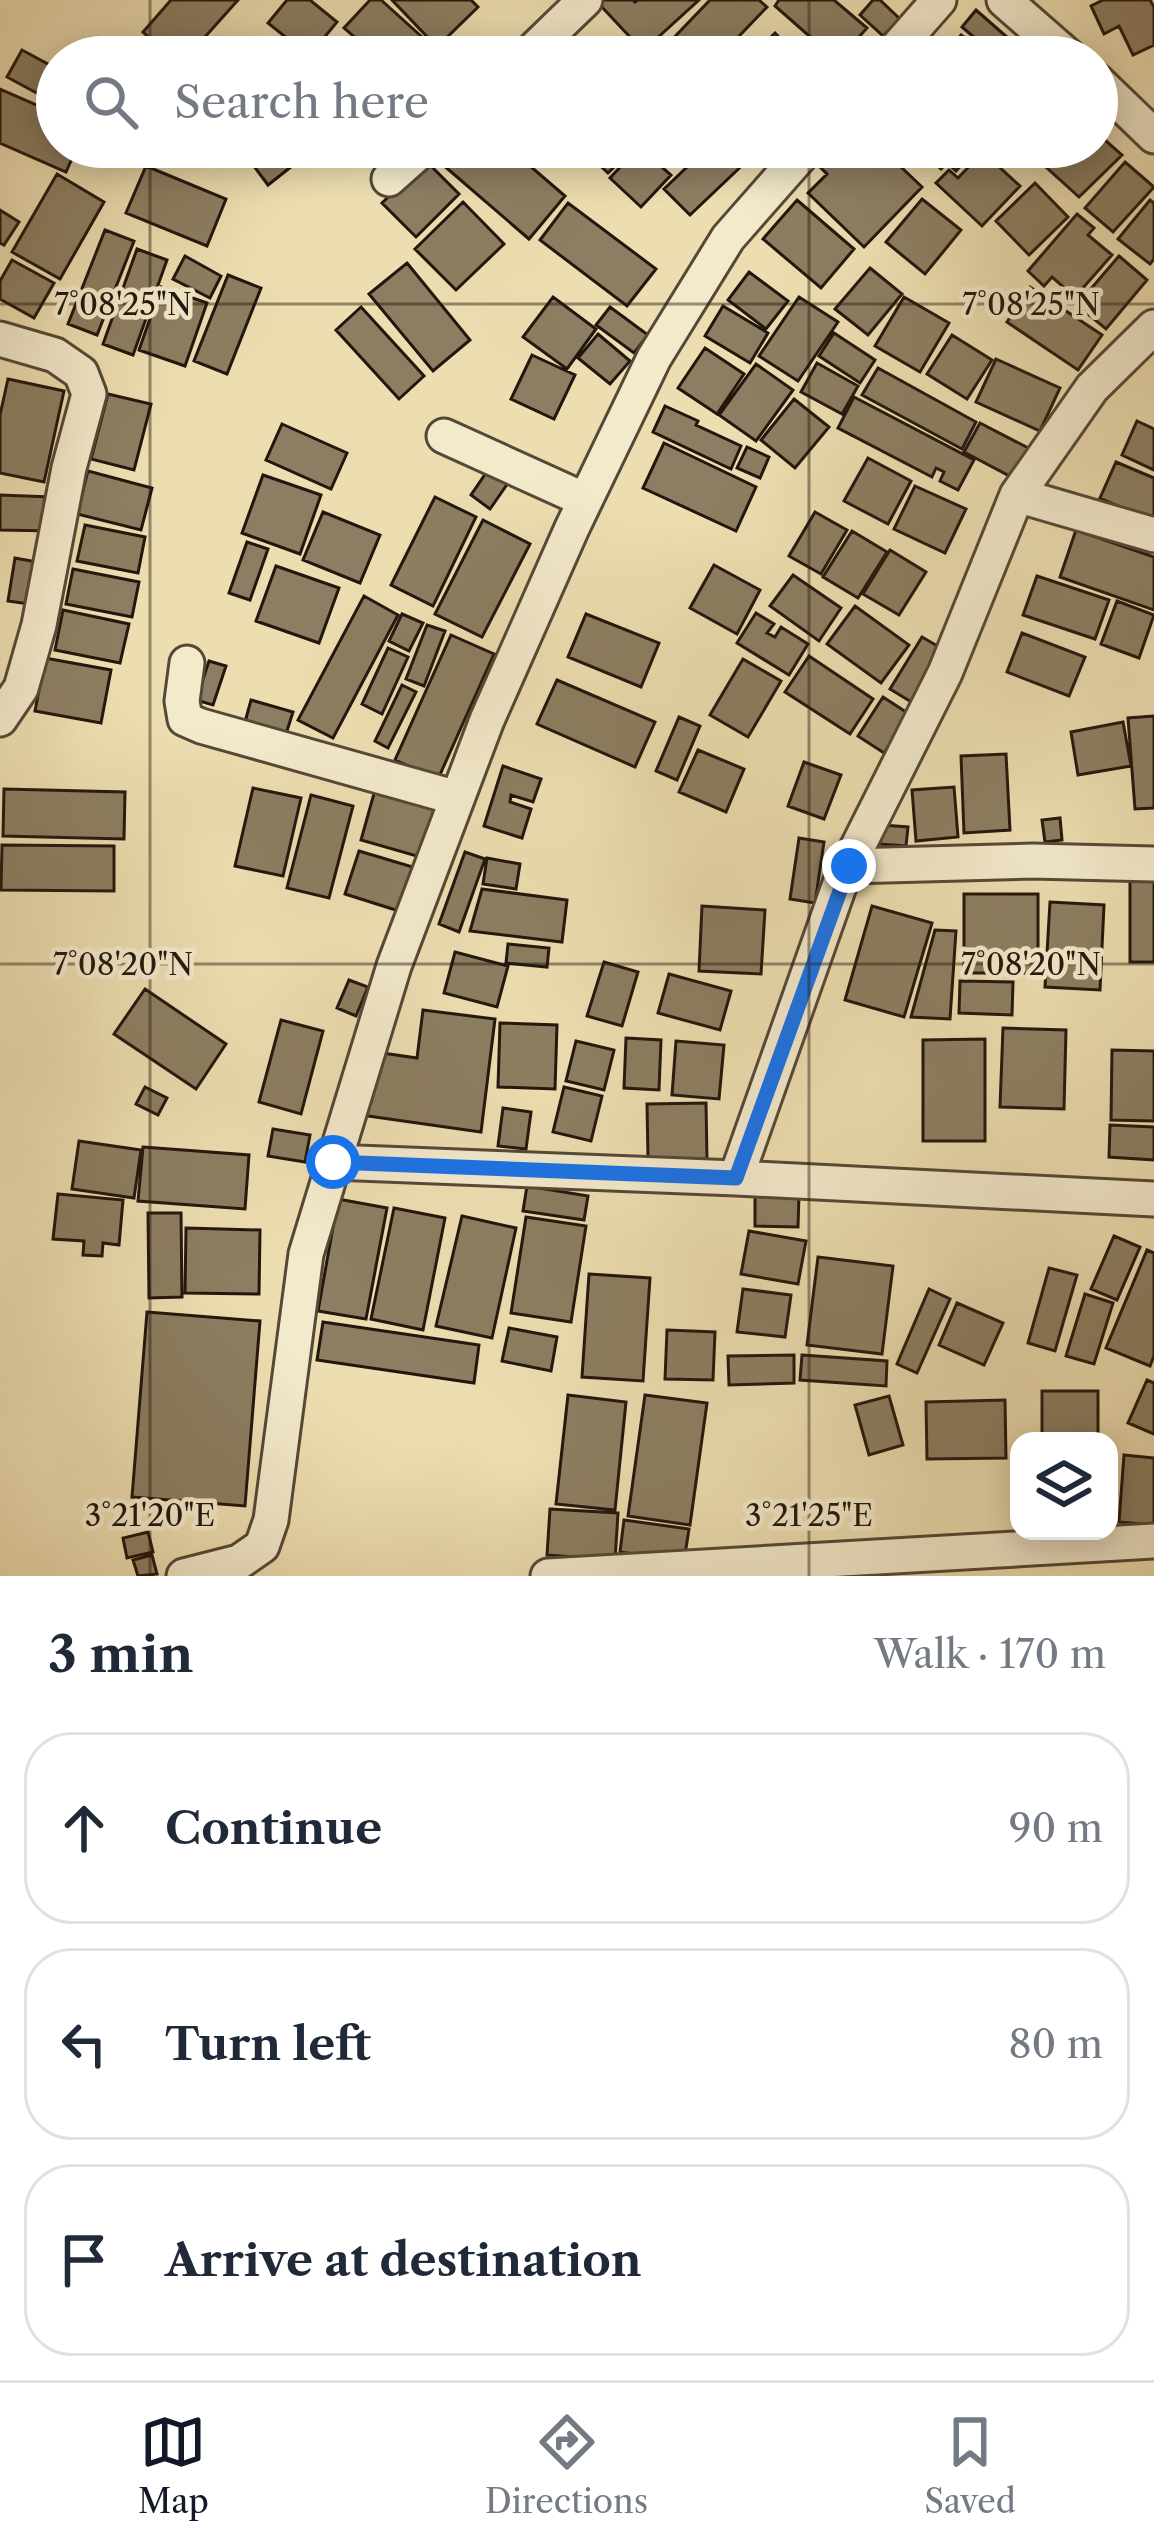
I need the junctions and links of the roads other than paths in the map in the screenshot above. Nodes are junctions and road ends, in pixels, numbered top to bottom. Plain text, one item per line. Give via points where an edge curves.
1 (585, 0) edge
2 (939, 0) edge
3 (1004, 0) edge
4 (548, 36) edge
5 (907, 36) edge
6 (1046, 36) edge
7 (1118, 101) edge
8 (1154, 136) edge
9 (401, 168) edge
10 (790, 168) edge
11 (389, 179) dead end
12 (1154, 327) edge
13 (0, 339) edge
14 (444, 436) dead end
15 (1017, 495) junction
16 (585, 500) junction
17 (1154, 536) edge
18 (187, 664) dead end
19 (1, 716) edge
20 (458, 798) junction
21 (1154, 864) edge
22 (849, 866) junction
23 (333, 1162) junction
24 (736, 1178) junction
25 (1154, 1199) edge
26 (1154, 1541) edge
27 (184, 1576) edge
28 (548, 1576) edge

1 - 4 street
2 - 5 street
3 - 6 street
7 - 8 street
9 - 11 street
10 - 16 street via 728,238 654,358
12 - 15 street via 1092,388
13 - 19 street via 55,355 81,373 89,394 39,626 21,688
14 - 16 street
15 - 17 street
15 - 22 street via 945,674
16 - 20 street
18 - 20 street via 185,719
20 - 23 street
21 - 22 street
22 - 24 street
23 - 24 street
23 - 27 street via 306,1254 262,1546 239,1562
24 - 25 street
26 - 28 street

